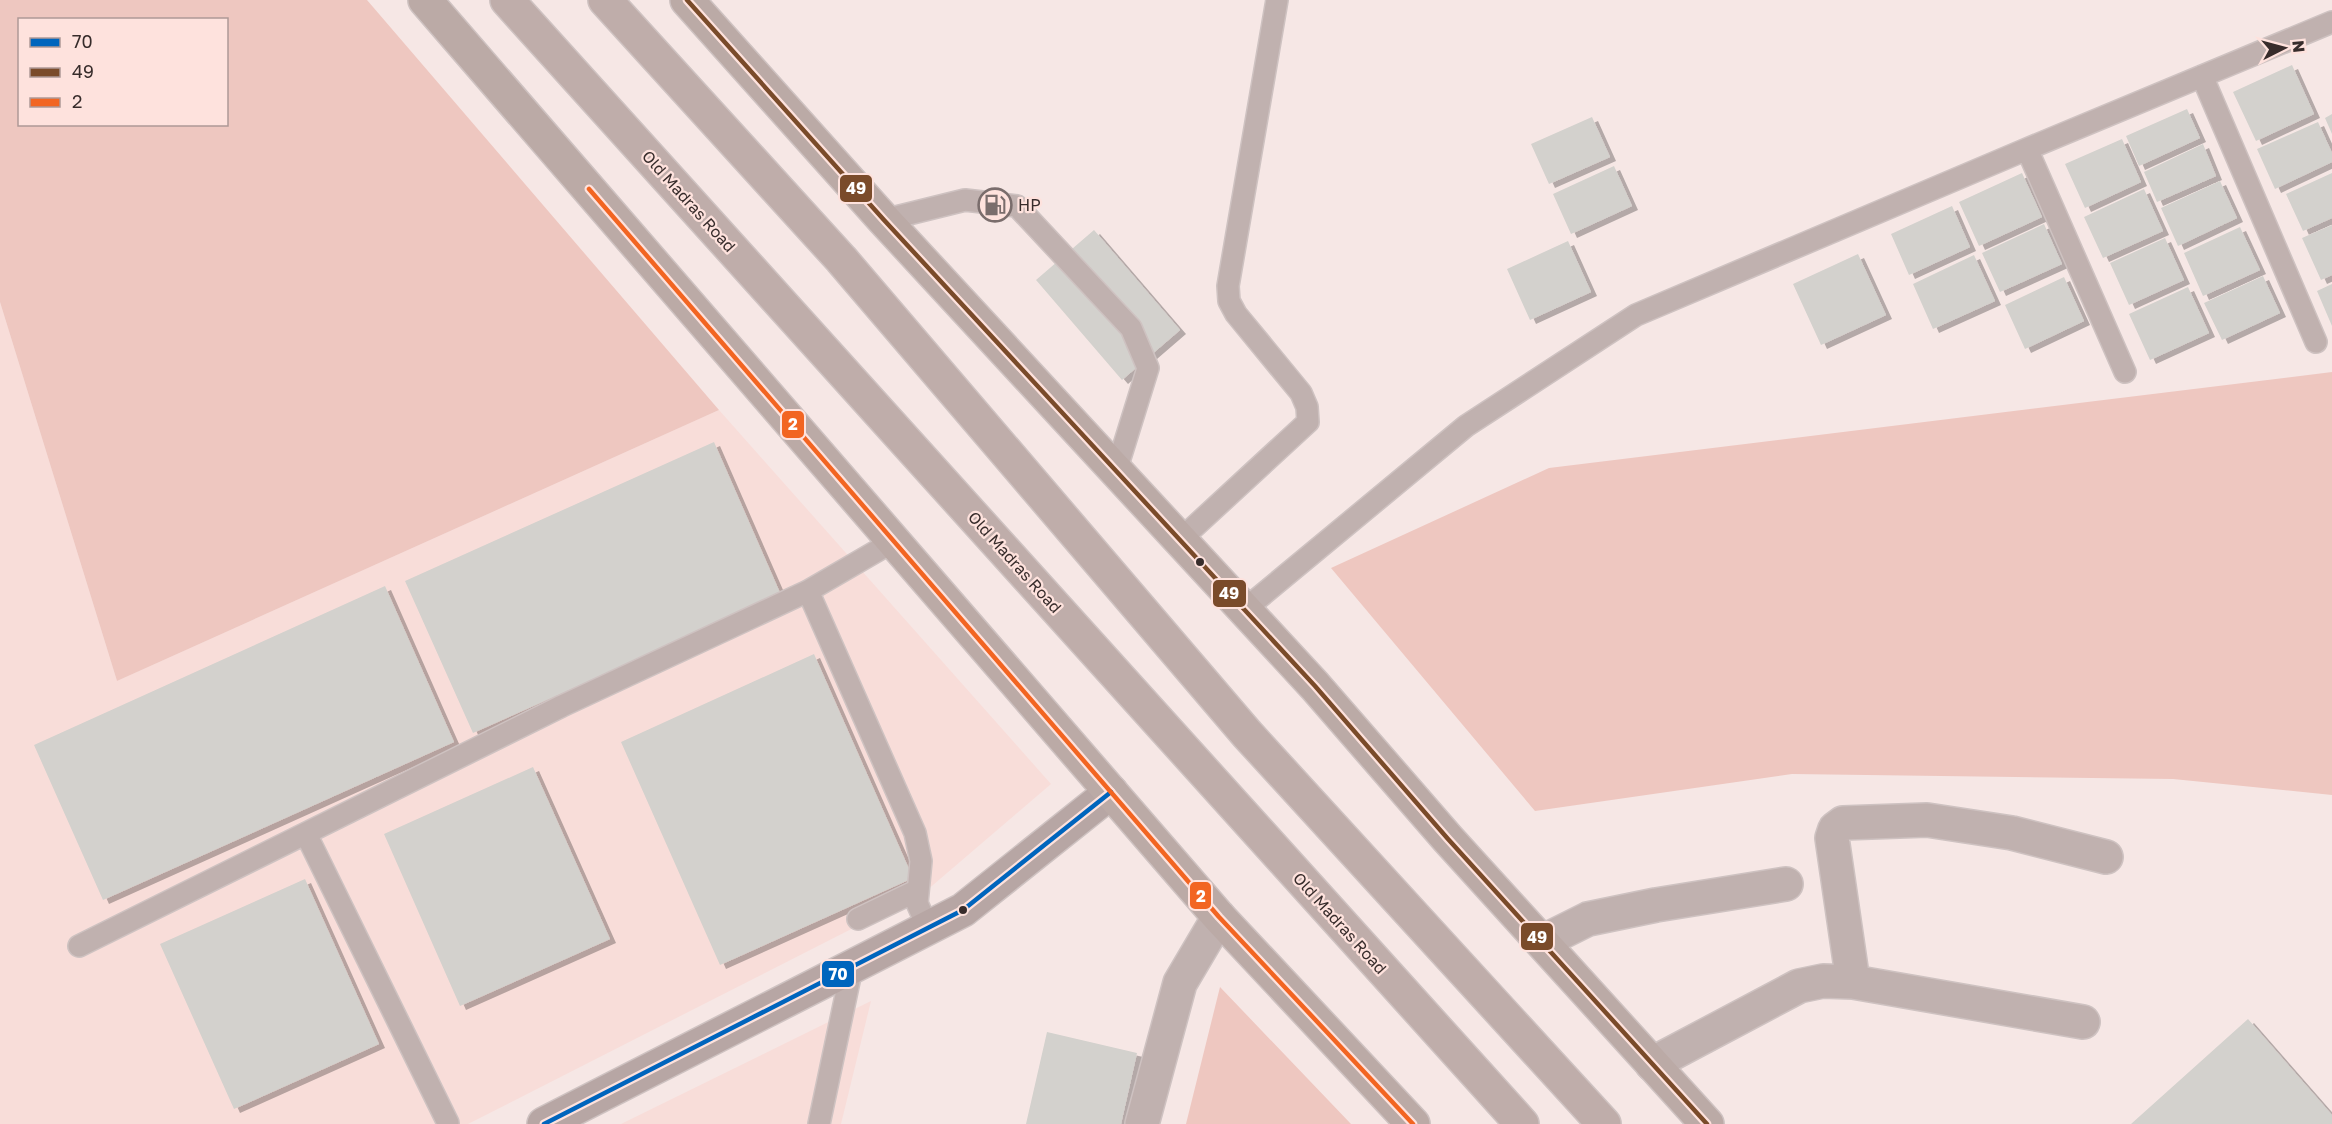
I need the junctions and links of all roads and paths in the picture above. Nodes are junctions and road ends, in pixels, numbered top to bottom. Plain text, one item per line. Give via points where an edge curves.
1 (425, 0) edge
2 (507, 0) edge
3 (605, 0) edge
4 (687, 0) edge
5 (1277, 0) edge
6 (2332, 22) edge
7 (2202, 76) junction
8 (2027, 148) junction
9 (884, 220) junction
10 (2316, 342) dead end
11 (2125, 372) dead end
12 (1116, 471) junction
13 (1180, 540) junction
14 (894, 541) junction
15 (808, 591) junction
16 (1244, 610) junction
17 (1111, 792) junction
18 (306, 834) junction
19 (2106, 857) dead end
20 (1785, 884) dead end
21 (918, 890) junction
22 (1219, 917) junction
23 (858, 919) dead end
24 (928, 928) junction
25 (1542, 942) junction
26 (79, 946) dead end
27 (852, 967) junction
28 (1853, 982) junction
29 (2083, 1022) dead end
30 (1652, 1064) junction
31 (448, 1123) edge
32 (544, 1124) edge
33 (819, 1124) edge
34 (1142, 1124) edge
35 (1413, 1124) edge
36 (1522, 1124) edge
37 (1604, 1124) edge
38 (1707, 1124) edge

1 - 14 main road
2 - 36 highway, Old Madras Road
3 - 37 highway via 841,259 1247,734
4 - 9 main road
5 - 13 lane via 1227,286 1236,314 1301,393 1308,422
6 - 7 lane
7 - 8 lane
7 - 10 lane
8 - 11 lane
8 - 16 lane via 1636,315 1466,426
9 - 12 main road
9 - 12 lane via 965,200 1017,206 1131,328 1148,368
12 - 13 main road
13 - 16 main road
14 - 15 lane
14 - 17 main road
15 - 18 lane via 562,706
15 - 21 lane via 915,833 921,861
16 - 25 main road
17 - 22 main road
17 - 24 street via 963,910
18 - 26 lane
18 - 31 lane
19 - 28 street via 2012,832 1927,820 1843,824 1835,829 1832,838
20 - 25 street via 1588,919
21 - 23 lane
21 - 24 lane via 917,903
22 - 34 street via 1180,983
22 - 35 main road
24 - 27 street
25 - 30 main road
27 - 32 street
27 - 33 lane
28 - 29 street
28 - 30 street via 1823,981 1799,986
30 - 38 main road

